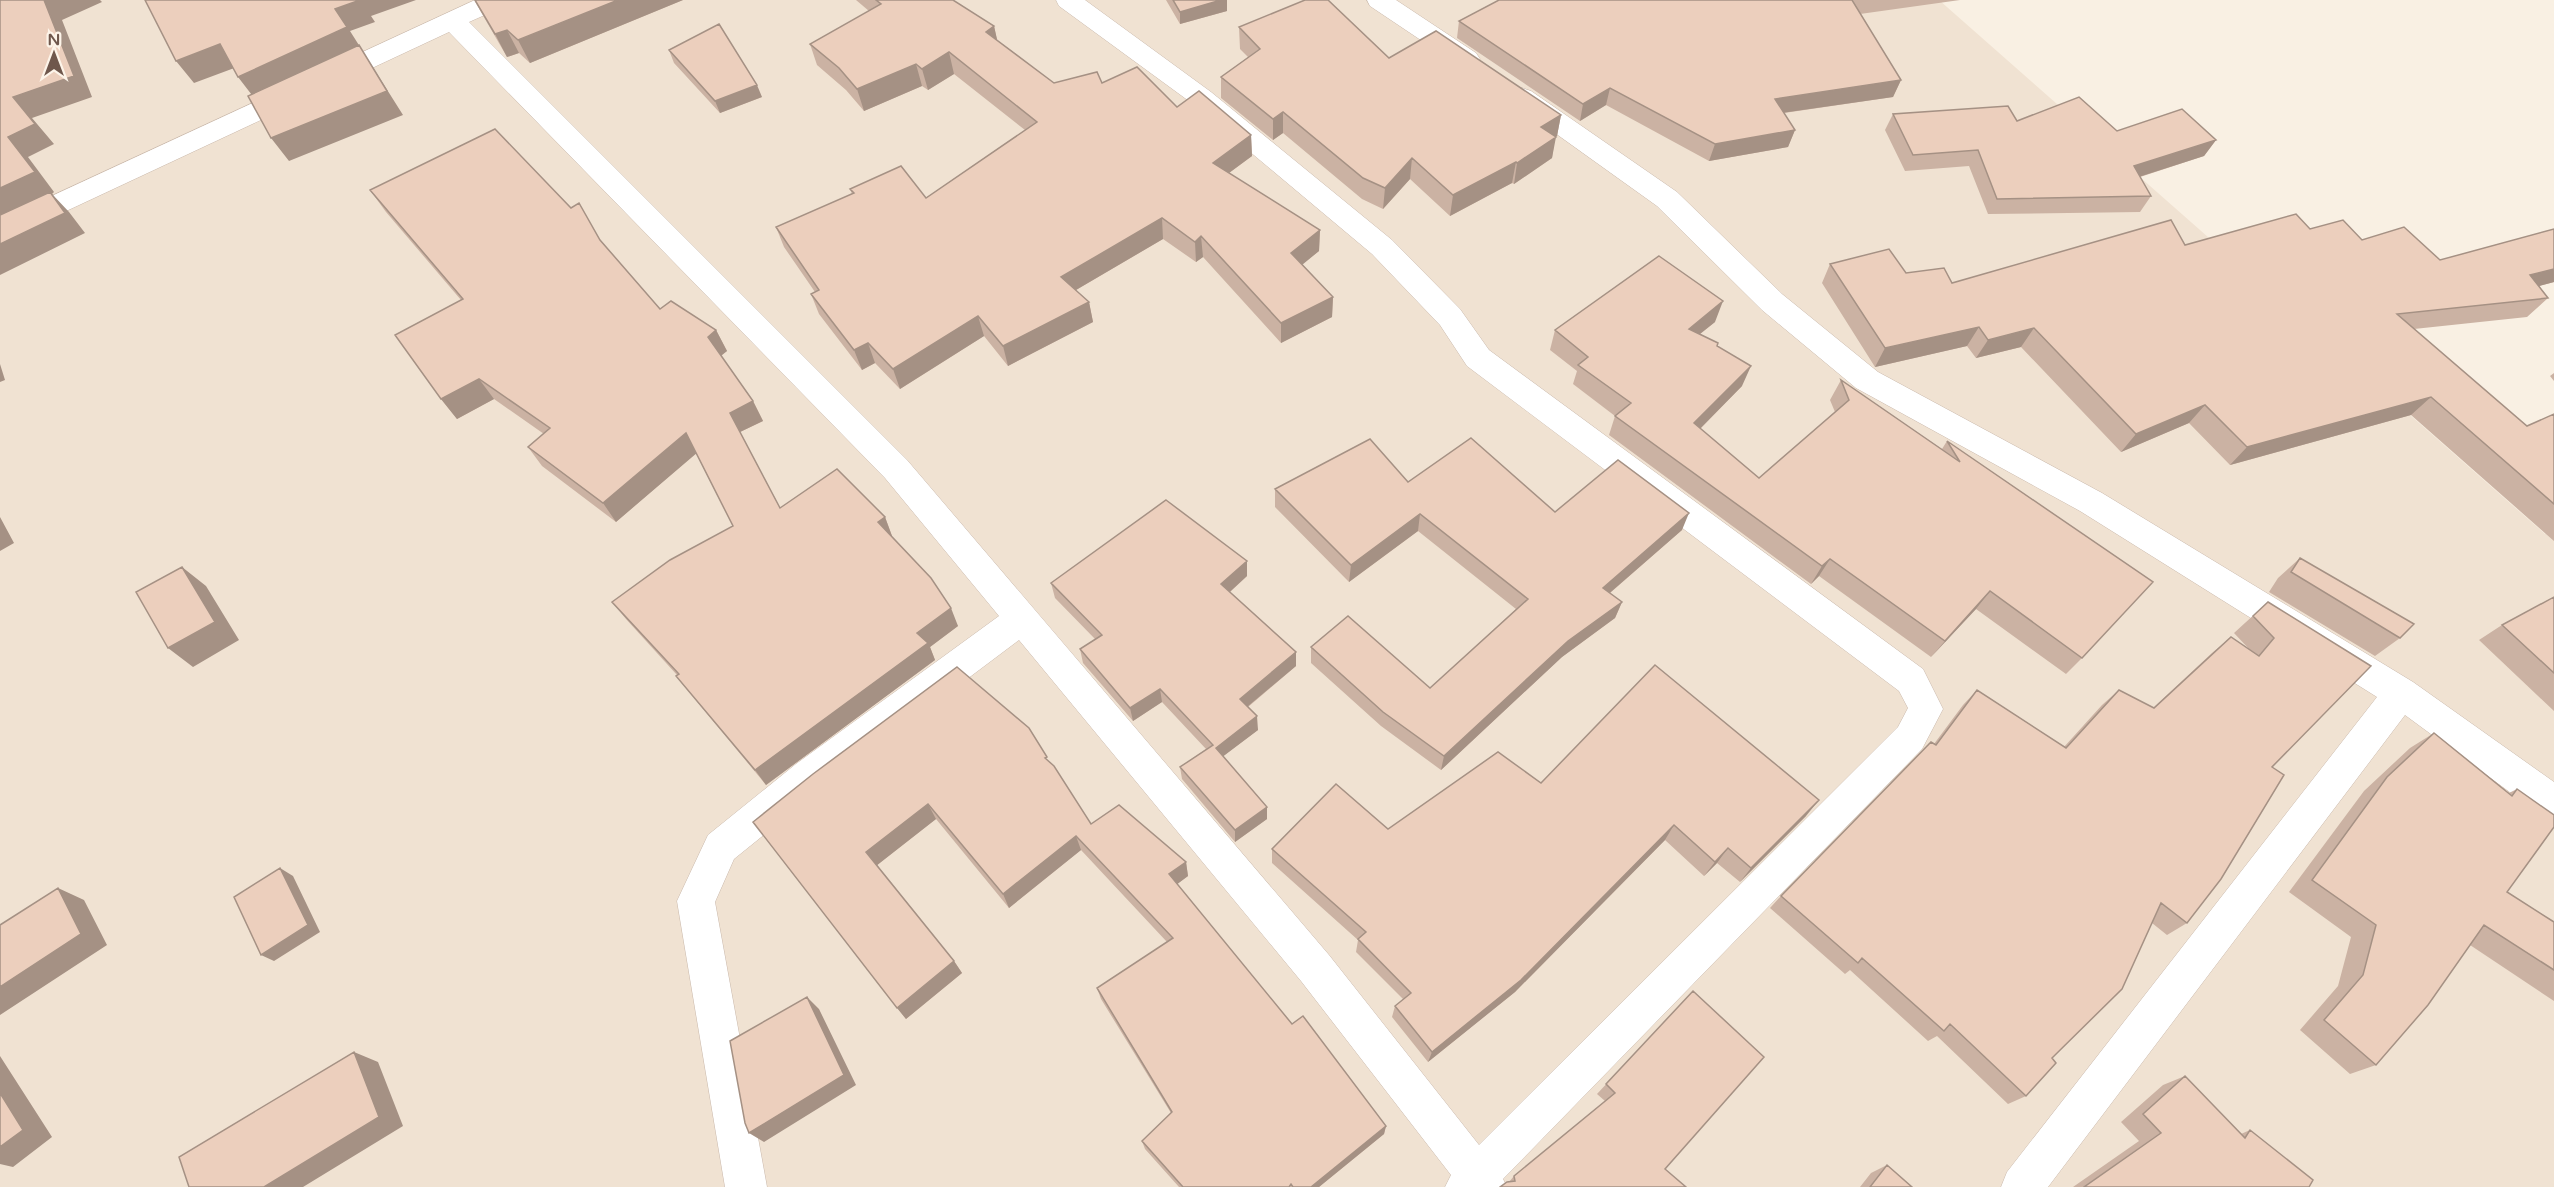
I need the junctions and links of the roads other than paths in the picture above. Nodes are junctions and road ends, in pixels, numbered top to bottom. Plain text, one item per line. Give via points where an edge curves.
1 (496, 0) edge
2 (1068, 0) edge
3 (1379, 0) edge
4 (453, 21) junction
5 (0, 232) edge
6 (1021, 619) junction
7 (2401, 693) junction
8 (2554, 803) edge
9 (1476, 1183) edge
10 (746, 1187) edge
11 (2022, 1187) edge

1 - 4 street
2 - 9 street via 1202,98 1382,247 1450,317 1478,358 1911,680 1926,709 1910,738
3 - 7 street via 1667,199 1773,302 1867,380 2091,501
4 - 5 street
4 - 6 street via 896,470
6 - 9 street via 1315,968
6 - 10 street via 809,776 721,848 696,901
7 - 8 street
7 - 11 street

